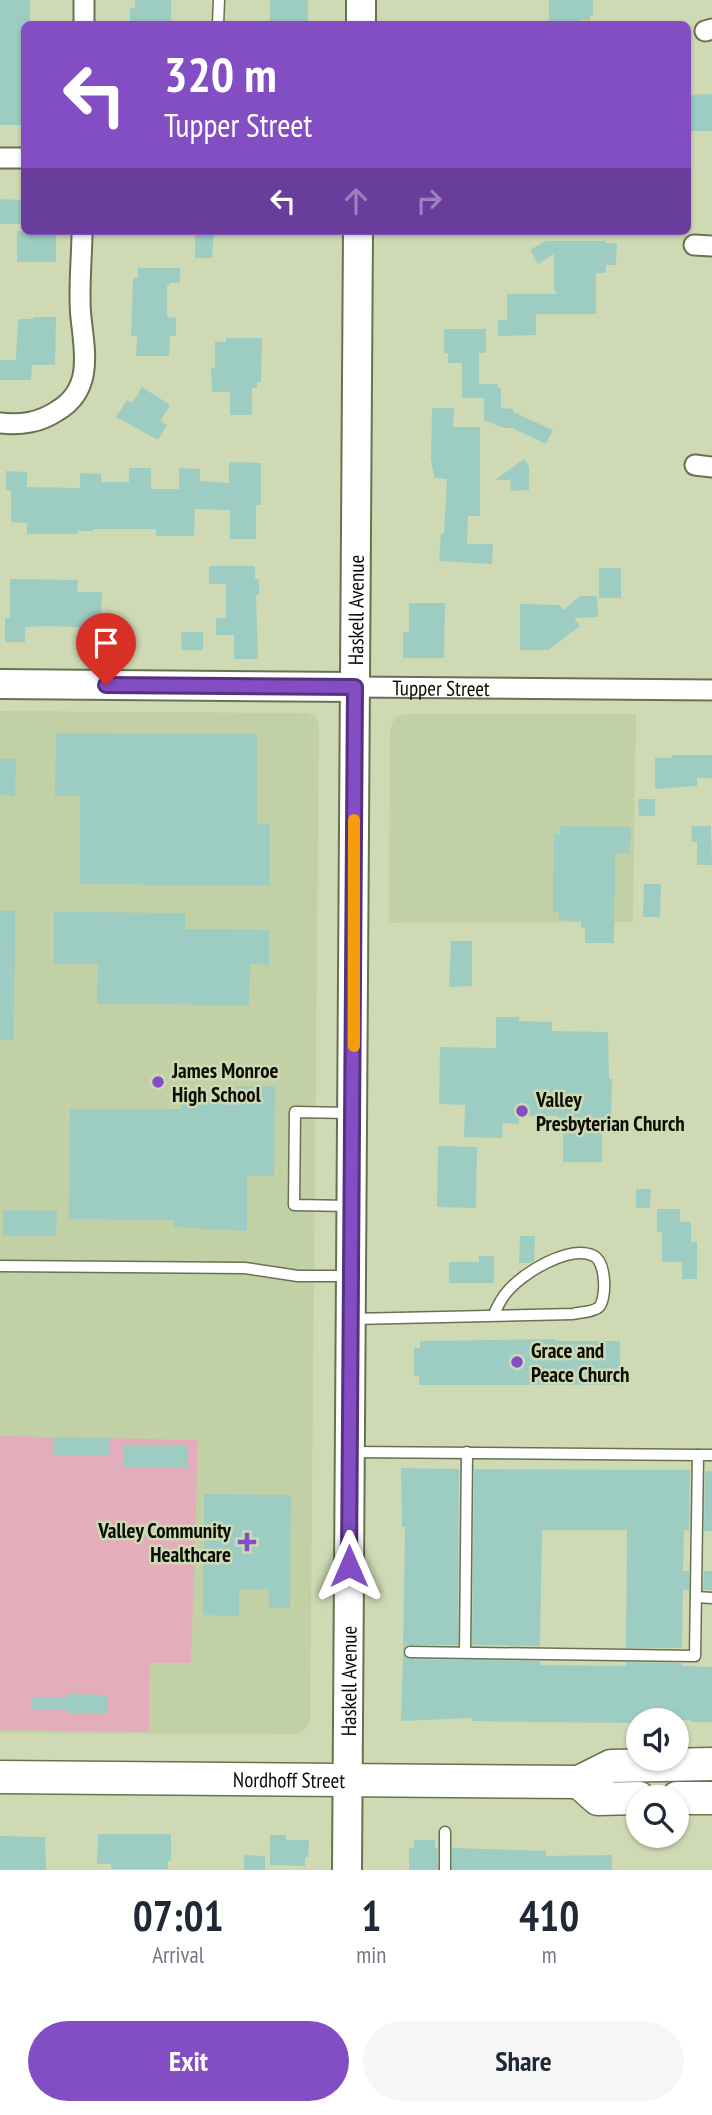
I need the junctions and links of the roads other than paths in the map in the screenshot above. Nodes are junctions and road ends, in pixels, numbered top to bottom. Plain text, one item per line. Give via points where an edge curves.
1 (84, 0) edge
2 (219, 0) edge
3 (361, 0) edge
4 (84, 21) edge
5 (218, 21) edge
6 (361, 21) edge
7 (0, 158) edge
8 (21, 158) edge
9 (82, 235) edge
10 (358, 235) edge
11 (0, 423) edge
12 (0, 684) edge
13 (355, 687) junction
14 (712, 690) edge
15 (353, 1113) junction
16 (352, 1206) junction
17 (0, 1266) edge
18 (351, 1276) junction
19 (493, 1315) junction
20 (351, 1320) junction
21 (350, 1452) junction
22 (467, 1452) junction
23 (698, 1455) junction
24 (712, 1455) edge
25 (696, 1597) junction
26 (712, 1598) edge
27 (410, 1652) dead end
28 (465, 1652) junction
29 (0, 1777) edge
30 (348, 1779) junction
31 (686, 1781) edge
32 (579, 1782) junction
33 (626, 1798) edge
34 (712, 1798) edge
35 (445, 1832) dead end
36 (348, 1870) edge
37 (445, 1870) edge

1 - 4 street
2 - 5 lane
3 - 6 main road
7 - 8 street
9 - 11 street via 85,361 79,391 71,404 51,415 31,423
10 - 13 main road, Haskell Avenue
12 - 13 main road, Tupper Street
13 - 14 street, Tupper Street
13 - 15 main road, Haskell Avenue
15 - 16 main road, Haskell Avenue
15 - 16 lane via 295,1112 294,1205
16 - 18 main road, Haskell Avenue
17 - 18 lane via 245,1268 298,1276
18 - 20 main road, Haskell Avenue
19 - 19 lane via 573,1314 597,1309 603,1293 603,1267 591,1254 570,1254 545,1263 506,1292
19 - 20 lane
20 - 21 main road, Haskell Avenue
21 - 22 lane
21 - 30 main road, Haskell Avenue
22 - 23 lane
22 - 28 lane
23 - 24 lane
23 - 25 lane
25 - 26 lane
25 - 28 lane via 695,1656
27 - 28 lane
29 - 30 main road, Nordhoff Street
30 - 32 main road, Nordhoff Street
30 - 36 main road, Haskell Avenue
31 - 32 main road, Nordhoff Street via 611,1766
31 - 34 main road, Nordhoff Street
32 - 33 main road, Nordhoff Street via 598,1799
35 - 37 lane

